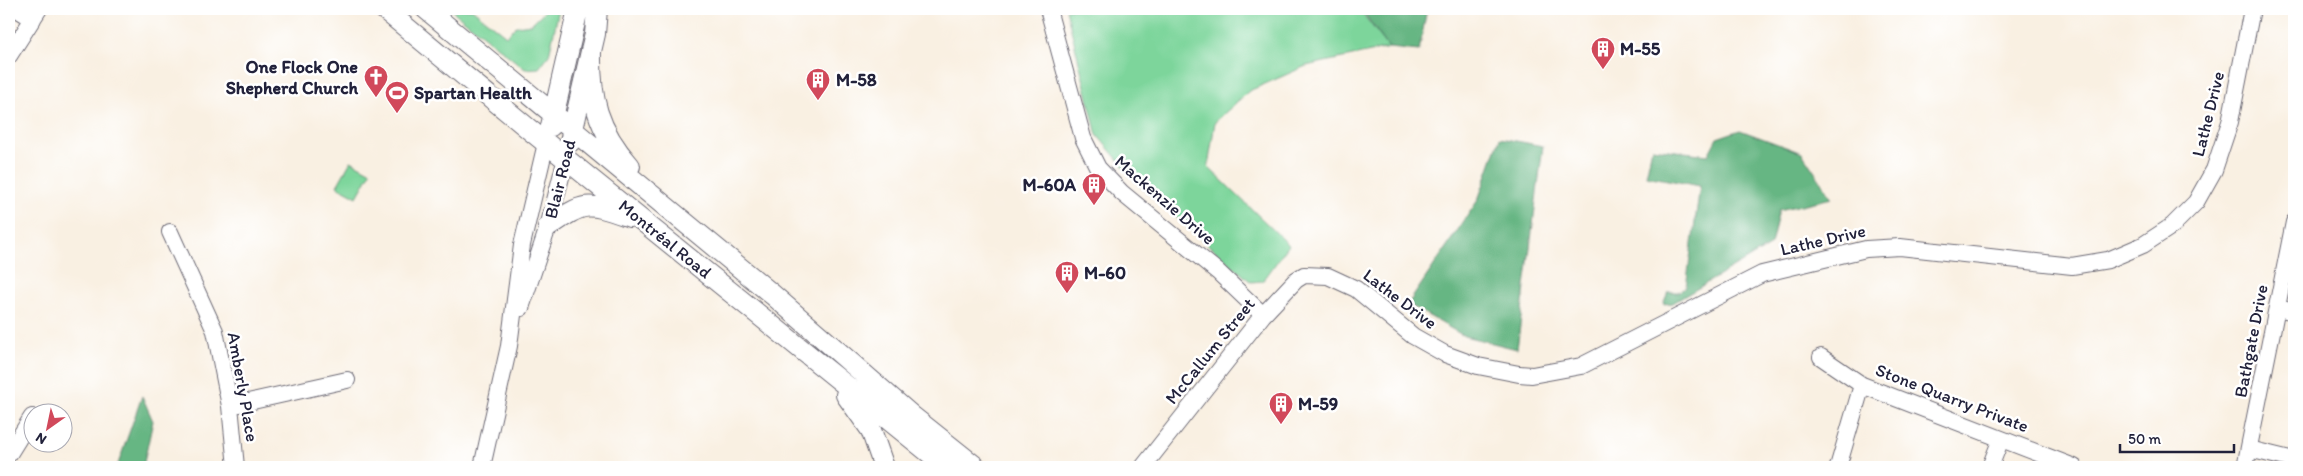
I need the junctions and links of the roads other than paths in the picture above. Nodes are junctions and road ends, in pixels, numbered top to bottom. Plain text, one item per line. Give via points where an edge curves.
1 (17, 9) edge
2 (384, 9) edge
3 (426, 9) edge
4 (578, 9) edge
5 (597, 9) edge
6 (1048, 9) edge
7 (2252, 9) edge
8 (36, 14) edge
9 (591, 50) junction
10 (9, 56) edge
11 (554, 115) junction
12 (572, 130) junction
13 (546, 143) junction
14 (566, 158) junction
15 (671, 212) junction
16 (2294, 222) edge
17 (644, 223) junction
18 (548, 227) junction
19 (170, 232) dead end
20 (1318, 274) joint
21 (2278, 308) junction
22 (2294, 312) edge
23 (1263, 315) junction
24 (509, 346) junction
25 (1821, 357) dead end
26 (825, 368) junction
27 (347, 380) dead end
28 (1862, 385) junction
29 (230, 406) junction
30 (22, 434) edge
31 (2000, 439) junction
32 (2249, 449) junction
33 (9, 454) edge
34 (2294, 460) edge
35 (236, 467) edge
36 (482, 467) edge
37 (884, 467) edge
38 (947, 467) edge
39 (976, 467) edge
40 (1143, 467) edge
41 (1838, 467) edge
42 (1990, 467) edge
43 (2074, 467) edge
44 (2245, 467) edge

1 - 8 street
2 - 13 main road, Montréal Road
3 - 11 main road, Montréal Road
4 - 11 main road, Blair Road
5 - 9 main road, Blair Road
6 - 23 street, Mackenzie Drive via 1083,138 1098,168 1122,194 1218,272
7 - 20 street, Lathe Drive via 2230,122 2214,170 2196,202 2172,226 2143,245 2108,260 2072,266 1900,247 1866,248 1762,274 1581,366 1532,375 1478,366 1445,354 1413,336 1356,288
8 - 10 street
9 - 12 main road, Blair Road
9 - 15 main road via 592,92 604,130 617,152
11 - 12 main road, Montréal Road
11 - 13 main road, Blair Road
12 - 14 main road, Blair Road
12 - 15 main road, Montréal Road
13 - 14 main road, Montréal Road
13 - 24 street, Blair Road via 522,245
14 - 17 main road, Montréal Road
14 - 18 street, Blair Road
15 - 39 main road, Montréal Road
16 - 21 street, Bathgate Drive
17 - 18 main road via 603,207 587,206 573,210
17 - 26 main road, Montréal Road
18 - 24 street, Blair Road
19 - 29 street, Amberly Place via 215,331
20 - 23 street, McCallum Street via 1304,275 1296,280
21 - 22 street
21 - 32 street, Bathgate Drive
23 - 40 street, McCallum Street
24 - 36 street, Blair Road
25 - 28 street, Stone Quarry Private
26 - 37 main road via 864,419
26 - 38 main road, Montréal Road
27 - 29 street
28 - 31 street, Stone Quarry Private
28 - 41 street
29 - 35 street, Amberly Place
30 - 33 street
31 - 42 street
31 - 43 street, Stone Quarry Private
32 - 34 street
32 - 44 street, Bathgate Drive

